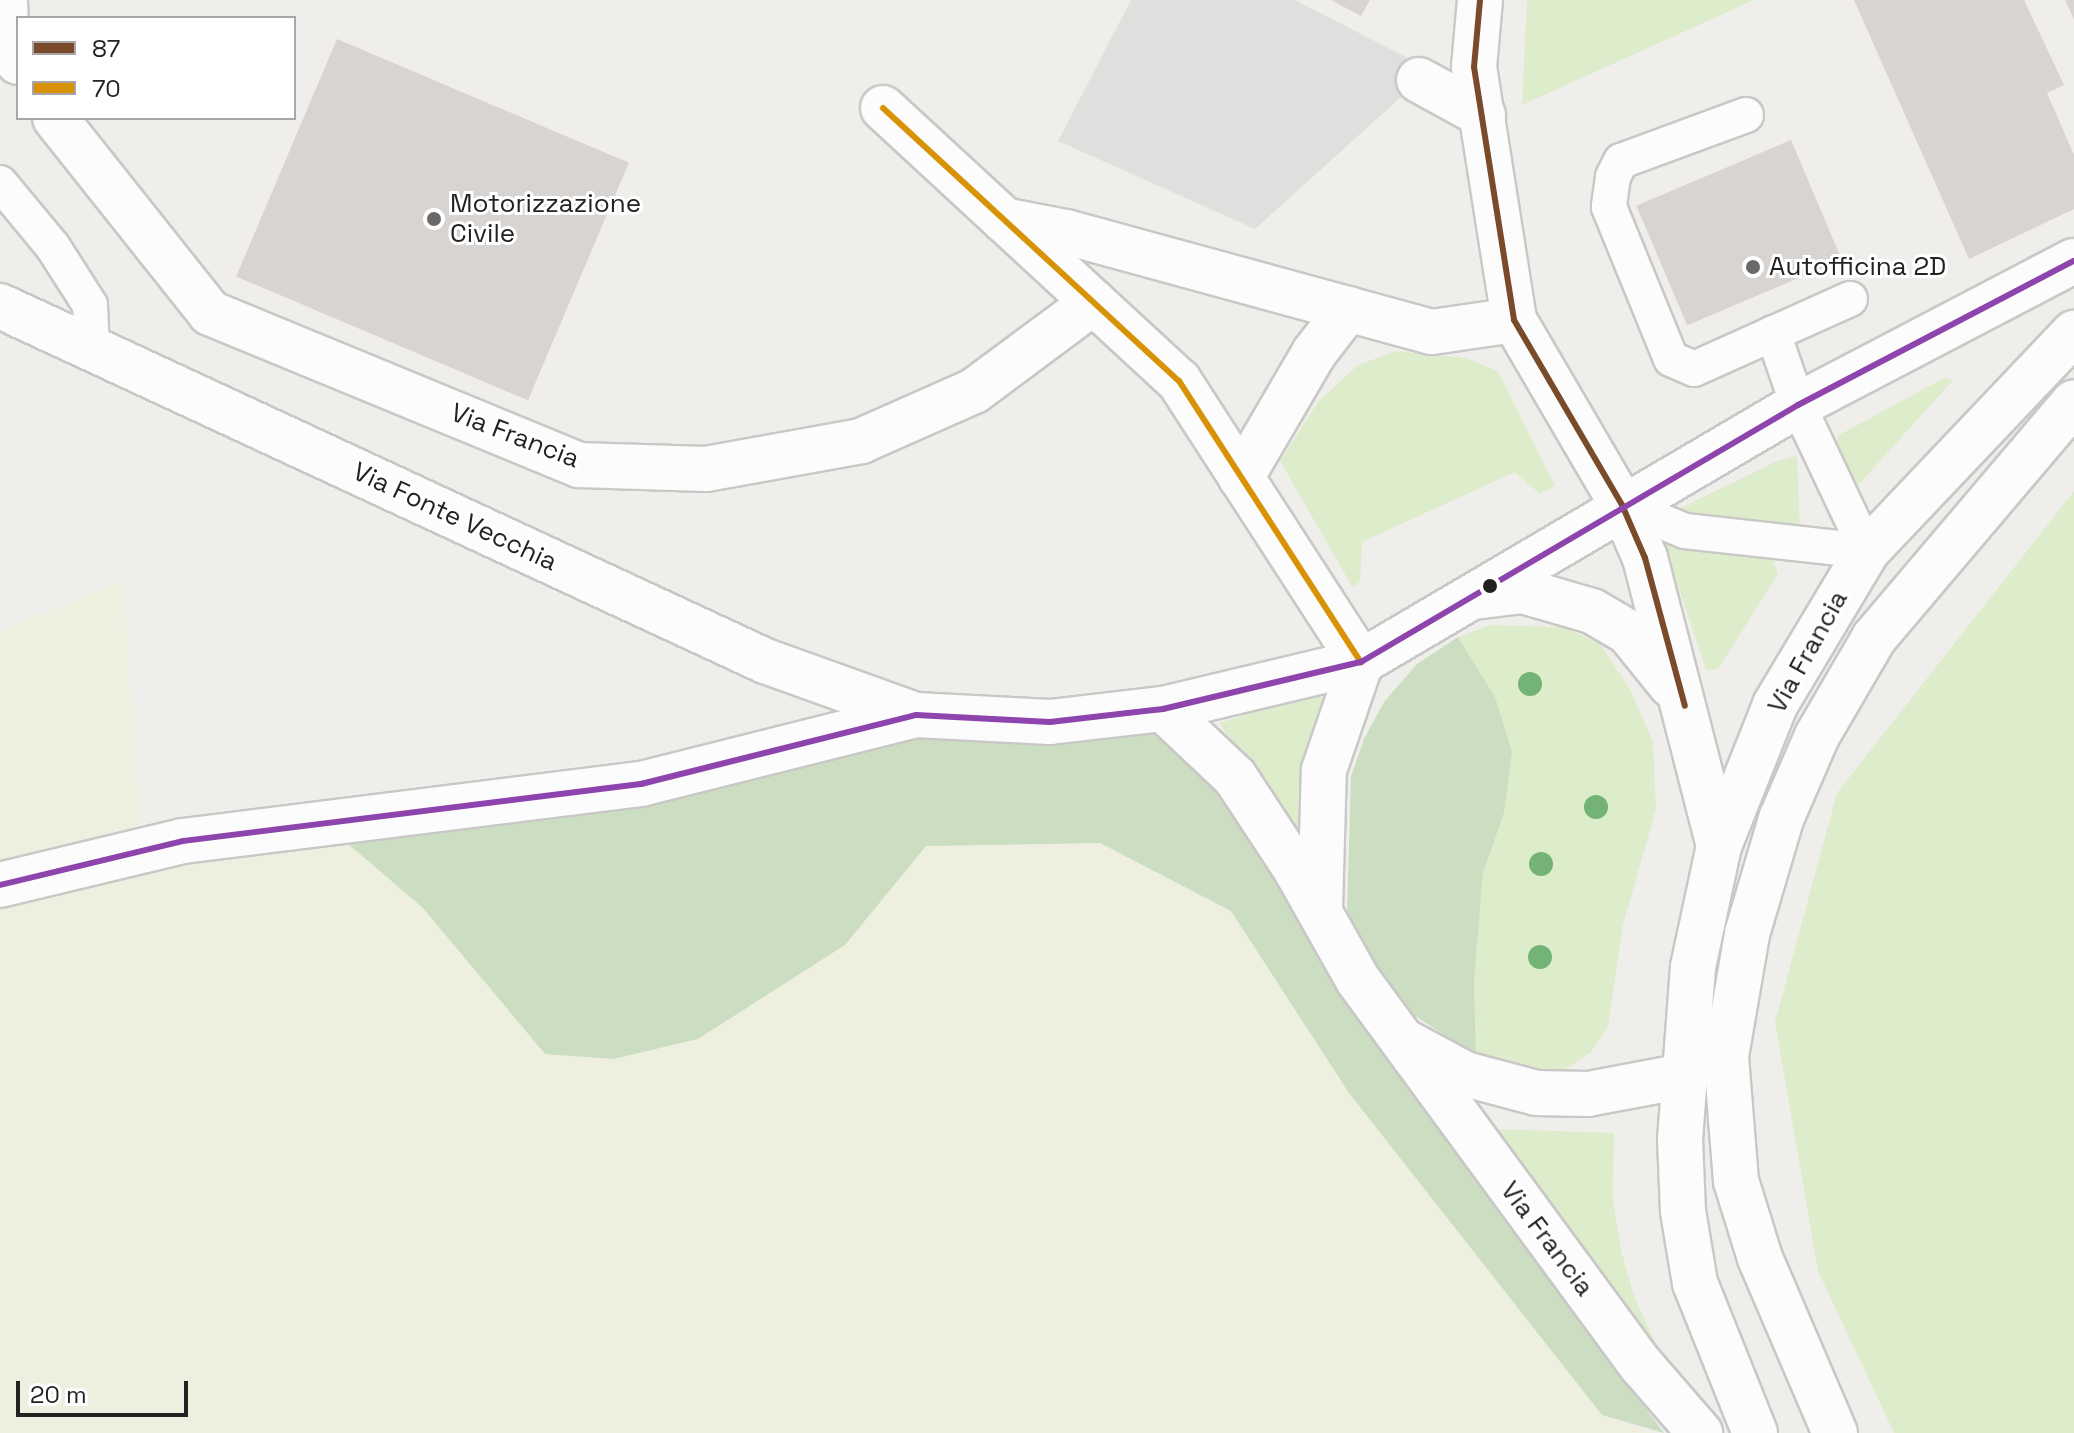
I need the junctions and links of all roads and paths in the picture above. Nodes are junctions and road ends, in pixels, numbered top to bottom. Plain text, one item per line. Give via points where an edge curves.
1 (5, 0) edge
2 (1480, 0) edge
3 (16, 56) edge
4 (1419, 80) dead end
5 (883, 108) dead end
6 (1483, 115) junction
7 (1746, 115) dead end
8 (57, 120) edge
9 (0, 183) edge
10 (1004, 220) junction
11 (2074, 261) edge
12 (1850, 299) dead end
13 (1094, 302) junction
14 (0, 306) edge
15 (1348, 309) junction
16 (1514, 320) junction
17 (1773, 333) junction
18 (2074, 333) edge
19 (92, 349) junction
20 (2074, 402) edge
21 (1798, 405) junction
22 (1241, 478) junction
23 (1622, 505) junction
24 (1867, 551) junction
25 (1467, 598) junction
26 (1874, 638) junction
27 (1361, 662) junction
28 (1685, 703) junction
29 (1163, 709) junction
30 (916, 715) junction
31 (1719, 846) junction
32 (0, 885) edge
33 (1321, 913) junction
34 (1747, 934) junction
35 (1400, 1039) junction
36 (1726, 1056) junction
37 (1684, 1076) junction
38 (1700, 1433) edge
39 (1755, 1433) edge
40 (1835, 1433) edge

1 - 3 street via 6,29
2 - 6 street, Via Francia via 1474,67
4 - 6 street
5 - 10 street
6 - 16 street, Via Francia
7 - 17 lane via 1621,161 1609,207 1671,359 1694,369
8 - 13 street, Via Francia via 210,313 579,465 706,469 861,441 974,391
9 - 19 lane via 53,247 90,305
10 - 13 street
10 - 15 street
11 - 21 street, Via Francia
12 - 17 lane
13 - 22 street via 1179,381
14 - 19 street, Via Fonte Vecchia
15 - 16 street via 1432,332
15 - 22 street via 1314,353
16 - 23 street, Via Francia
17 - 21 lane
18 - 24 street, Via Francia
19 - 30 street, Via Fonte Vecchia via 765,661
20 - 26 street, Via Francia
21 - 23 street, Via Francia
21 - 24 lane
22 - 27 street
23 - 24 lane via 1685,531
23 - 25 street, Via Francia
23 - 28 street, Via Francia via 1645,558
24 - 26 street, Via Francia
24 - 31 street, Via Francia via 1775,705
25 - 27 street, Via Francia
25 - 28 street, Via Francia via 1523,591 1602,616 1643,647
26 - 34 street, Via Francia via 1817,736 1781,819
27 - 29 street, Via Francia
27 - 33 street via 1324,770
28 - 31 street, Via Francia
29 - 30 street via 1050,722
29 - 33 street, Via Francia via 1235,777
30 - 32 street via 641,784 183,841
31 - 34 street, Via Francia
31 - 37 street, Via Francia via 1693,967
33 - 35 street, Via Francia via 1358,980
34 - 36 street, Via Francia
35 - 37 street, Via Francia via 1465,1074 1537,1093 1588,1094
35 - 38 street, Via Francia via 1633,1355
36 - 37 street, Via Francia
36 - 40 street, Via Francia via 1736,1181 1760,1258
37 - 39 street, Via Francia via 1680,1140 1689,1256

